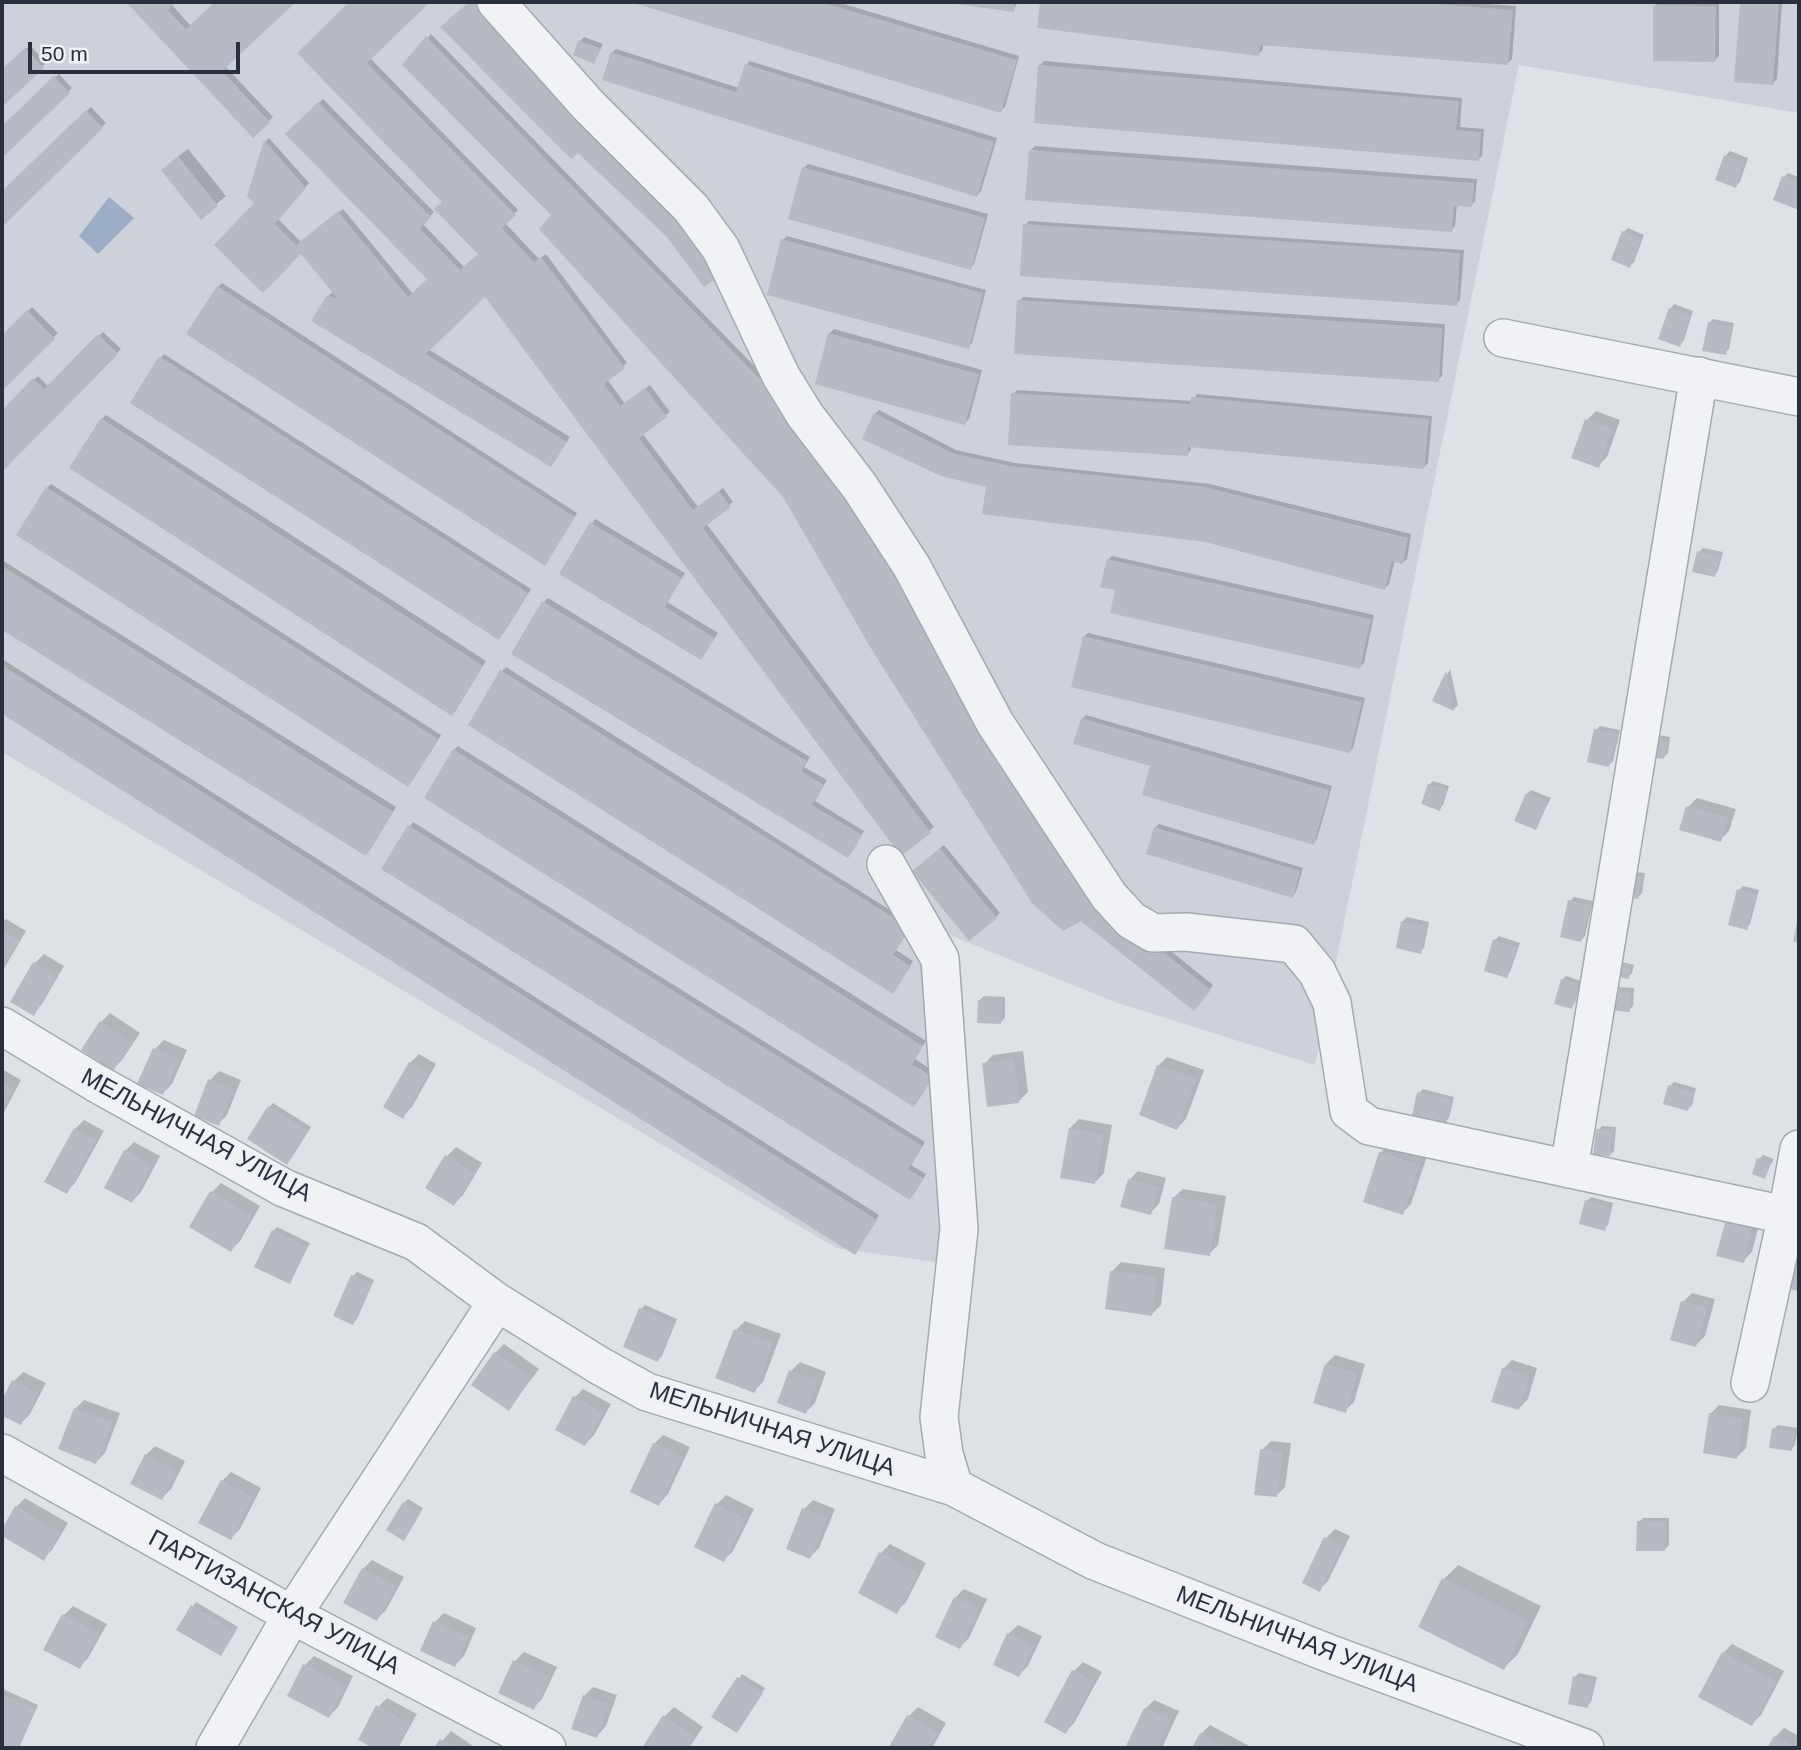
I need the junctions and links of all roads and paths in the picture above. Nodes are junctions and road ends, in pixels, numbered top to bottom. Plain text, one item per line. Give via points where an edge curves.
1 (496, 2) edge
2 (1503, 338) dead end
3 (1699, 376) junction
4 (1799, 397) edge
5 (886, 864) dead end
6 (2, 1026) edge
7 (1799, 1149) edge
8 (1569, 1169) junction
9 (1793, 1216) edge
10 (497, 1301) junction
11 (1750, 1383) dead end
12 (2, 1453) edge
13 (954, 1487) junction
14 (292, 1615) junction
15 (215, 1748) edge
16 (547, 1748) edge
17 (1585, 1748) edge

1 - 8 street via 588,105 691,208 721,249 781,376 912,567 995,723 1109,896 1131,920 1153,933 1186,932 1294,944 1317,971 1332,1003 1349,1111 1369,1126
2 - 3 street
3 - 4 street
3 - 8 street
5 - 13 street via 940,959 959,1229 939,1418
6 - 10 street, МЕЛЬНИЧНАЯ УЛИЦА via 284,1188 416,1242
7 - 9 street
8 - 9 street
9 - 11 street
10 - 13 street, МЕЛЬНИЧНАЯ УЛИЦА via 647,1392
10 - 14 street
12 - 14 street, ПАРТИЗАНСКАЯ УЛИЦА
13 - 17 street, МЕЛЬНИЧНАЯ УЛИЦА via 1094,1561
14 - 15 street
14 - 16 street, ПАРТИЗАНСКАЯ УЛИЦА

